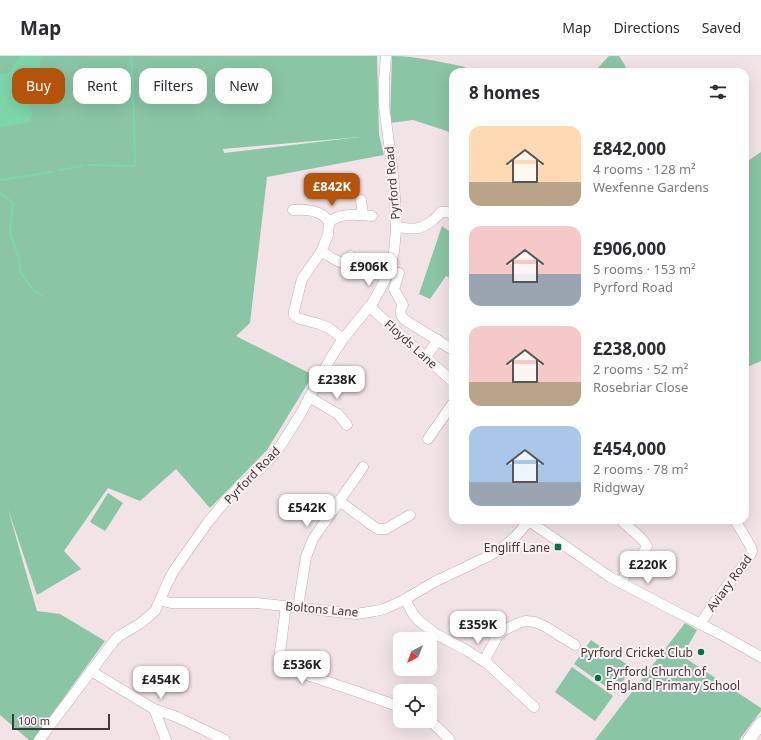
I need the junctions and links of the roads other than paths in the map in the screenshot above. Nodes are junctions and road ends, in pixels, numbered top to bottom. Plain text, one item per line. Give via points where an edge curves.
1 (386, 56) edge
2 (361, 200) dead end
3 (297, 208) dead end
4 (449, 213) edge
5 (329, 222) junction
6 (396, 227) junction
7 (321, 252) junction
8 (351, 273) dead end
9 (399, 273) dead end
10 (370, 307) junction
11 (343, 339) junction
12 (438, 340) junction
13 (449, 347) edge
14 (426, 357) junction
15 (449, 378) edge
16 (309, 397) junction
17 (449, 409) edge
18 (347, 425) dead end
19 (428, 440) dead end
20 (362, 467) dead end
21 (339, 501) junction
22 (410, 515) dead end
23 (527, 524) edge
24 (534, 524) edge
25 (624, 524) edge
26 (737, 524) edge
27 (621, 583) junction
28 (405, 599) junction
29 (160, 600) junction
30 (286, 606) junction
31 (298, 607) junction
32 (700, 624) junction
33 (569, 644) dead end
34 (761, 657) edge
35 (484, 661) junction
36 (91, 671) junction
37 (393, 705) edge
38 (529, 705) dead end
39 (154, 709) junction
40 (761, 723) edge
41 (437, 727) edge
42 (39, 740) edge
43 (166, 740) edge
44 (225, 740) edge
45 (450, 740) edge
46 (749, 740) edge

1 - 6 street, Pyrford Road via 384,106 392,166
2 - 5 street via 367,216 341,215
3 - 5 street via 320,214
4 - 6 street via 441,212 420,229
5 - 7 street via 328,235
6 - 10 street, Pyrford Road via 394,252 389,270
7 - 8 street via 340,263 348,259
7 - 11 street via 302,279 294,315 329,328
9 - 12 street via 394,288 402,305 401,316
10 - 11 street, Pyrford Road
10 - 14 street, Floyds Lane
11 - 16 street, Pyrford Road
12 - 13 street
12 - 14 street
14 - 15 street, Floyds Lane
16 - 18 street via 338,414
16 - 29 street, Pyrford Road via 272,457 228,498 208,522 173,572
17 - 19 street
20 - 21 street
21 - 22 street via 378,529 386,529
21 - 31 street via 313,539 306,556
23 - 28 street, Boltons Lane via 501,549
24 - 27 street
25 - 27 street via 647,546
26 - 32 street, Aviary Road via 752,552
27 - 32 street
28 - 31 street, Boltons Lane via 384,609 356,614
28 - 35 street via 413,614 423,624
29 - 30 street, Boltons Lane via 171,603 250,603
29 - 36 street, Pyrford Road via 155,611 119,636
30 - 31 street, Boltons Lane
30 - 37 street via 280,652 287,667
32 - 34 street
33 - 35 street via 546,627 526,621 504,630 497,637
35 - 38 street
36 - 39 street
36 - 42 street, Pyrford Road
39 - 43 street
39 - 44 street
40 - 46 main road
41 - 45 street

